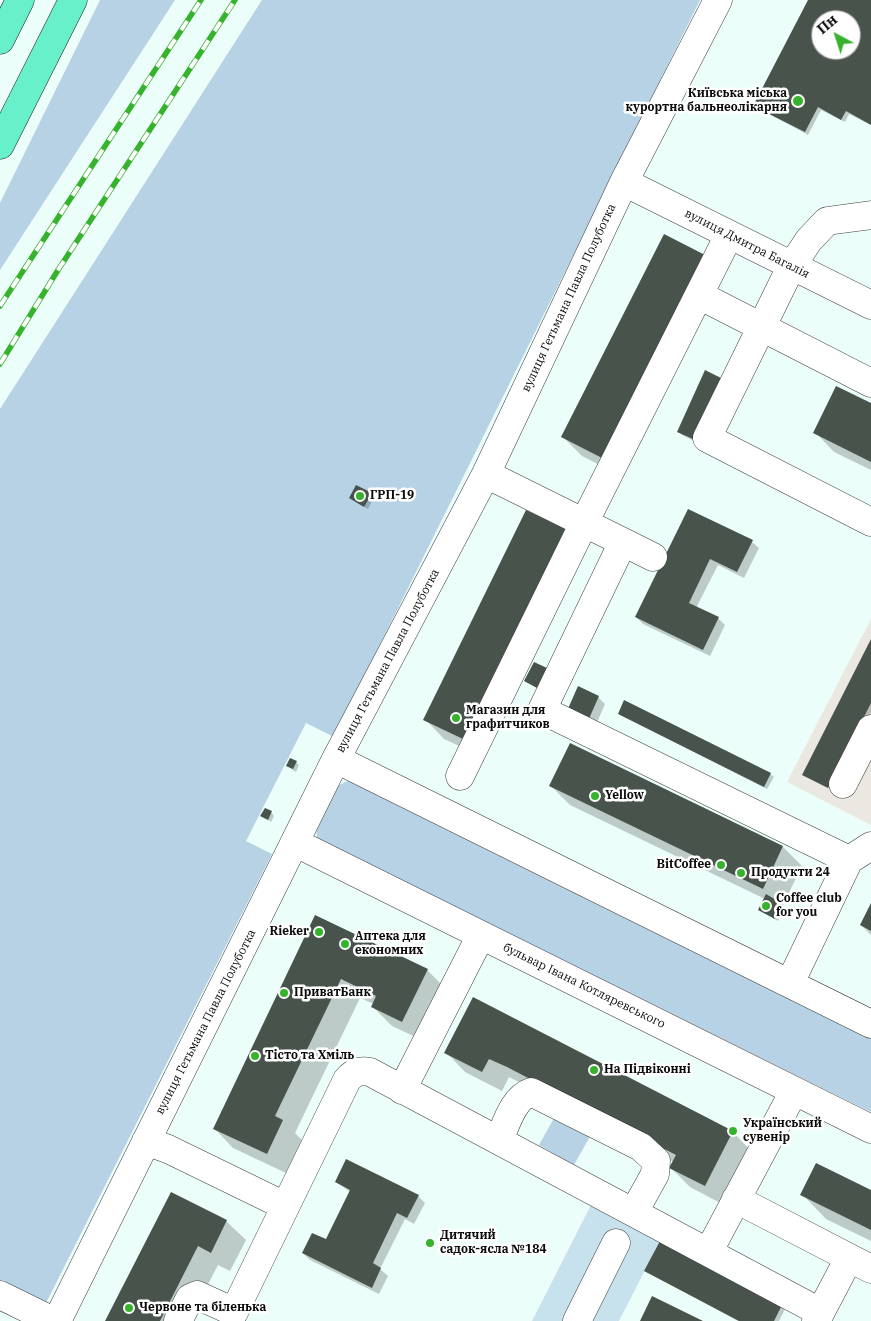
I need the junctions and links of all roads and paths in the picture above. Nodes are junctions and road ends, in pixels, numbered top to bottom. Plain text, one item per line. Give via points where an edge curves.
1 (73, 0) edge
2 (718, 0) edge
3 (0, 145) edge
4 (624, 182) junction
5 (871, 215) edge
6 (729, 235) junction
7 (791, 267) junction
8 (699, 295) junction
9 (871, 305) edge
10 (871, 383) edge
11 (486, 474) junction
12 (871, 522) edge
13 (584, 523) junction
14 (623, 542) junction
15 (652, 557) dead end
16 (871, 729) edge
17 (336, 759) junction
18 (460, 776) dead end
19 (844, 784) dead end
20 (296, 843) junction
21 (860, 853) edge
22 (481, 935) junction
23 (790, 984) junction
24 (871, 1024) edge
25 (402, 1090) junction
26 (794, 1091) junction
27 (871, 1129) edge
28 (499, 1140) junction
29 (146, 1141) junction
30 (736, 1199) junction
31 (285, 1206) junction
32 (634, 1212) junction
33 (616, 1242) dead end
34 (709, 1251) junction
35 (860, 1263) edge
36 (0, 1295) edge
37 (239, 1315) edge
38 (818, 1317) edge
39 (53, 1321) edge
40 (57, 1321) edge
41 (178, 1321) edge
42 (577, 1321) edge

1 - 3 main road
2 - 4 street, вулиця Гетьмана Павла Полуботка
4 - 6 street, вулиця Дмитра Багалія
4 - 11 street, вулиця Гетьмана Павла Полуботка
5 - 7 street via 827,220
6 - 7 street, вулиця Дмитра Багалія
6 - 8 street
7 - 9 street, вулиця Дмитра Багалія
7 - 12 street via 707,438
8 - 10 street
8 - 13 street
11 - 13 street
11 - 17 street, вулиця Гетьмана Павла Полуботка
13 - 14 street
13 - 18 street
14 - 15 street
14 - 21 street via 542,710
16 - 19 street
17 - 20 street, вулиця Гетьмана Павла Полуботка
17 - 23 street
20 - 22 street, бульвар Івана Котляревського
20 - 29 street, вулиця Гетьмана Павла Полуботка
21 - 23 street
22 - 25 street
22 - 26 street, бульвар Івана Котляревського
23 - 24 street
25 - 28 street
25 - 31 street via 370,1072 360,1070 353,1073
26 - 27 street, бульвар Івана Котляревського
26 - 30 street
28 - 32 street
28 - 32 street via 517,1102 522,1095 531,1092 641,1147 656,1162 655,1174
29 - 31 street
29 - 40 street, вулиця Гетьмана Павла Полуботка
30 - 34 street
30 - 35 street
31 - 37 street
32 - 34 street
33 - 42 street
34 - 38 street
35 - 38 street
36 - 39 street
37 - 41 street via 197,1295 190,1298

